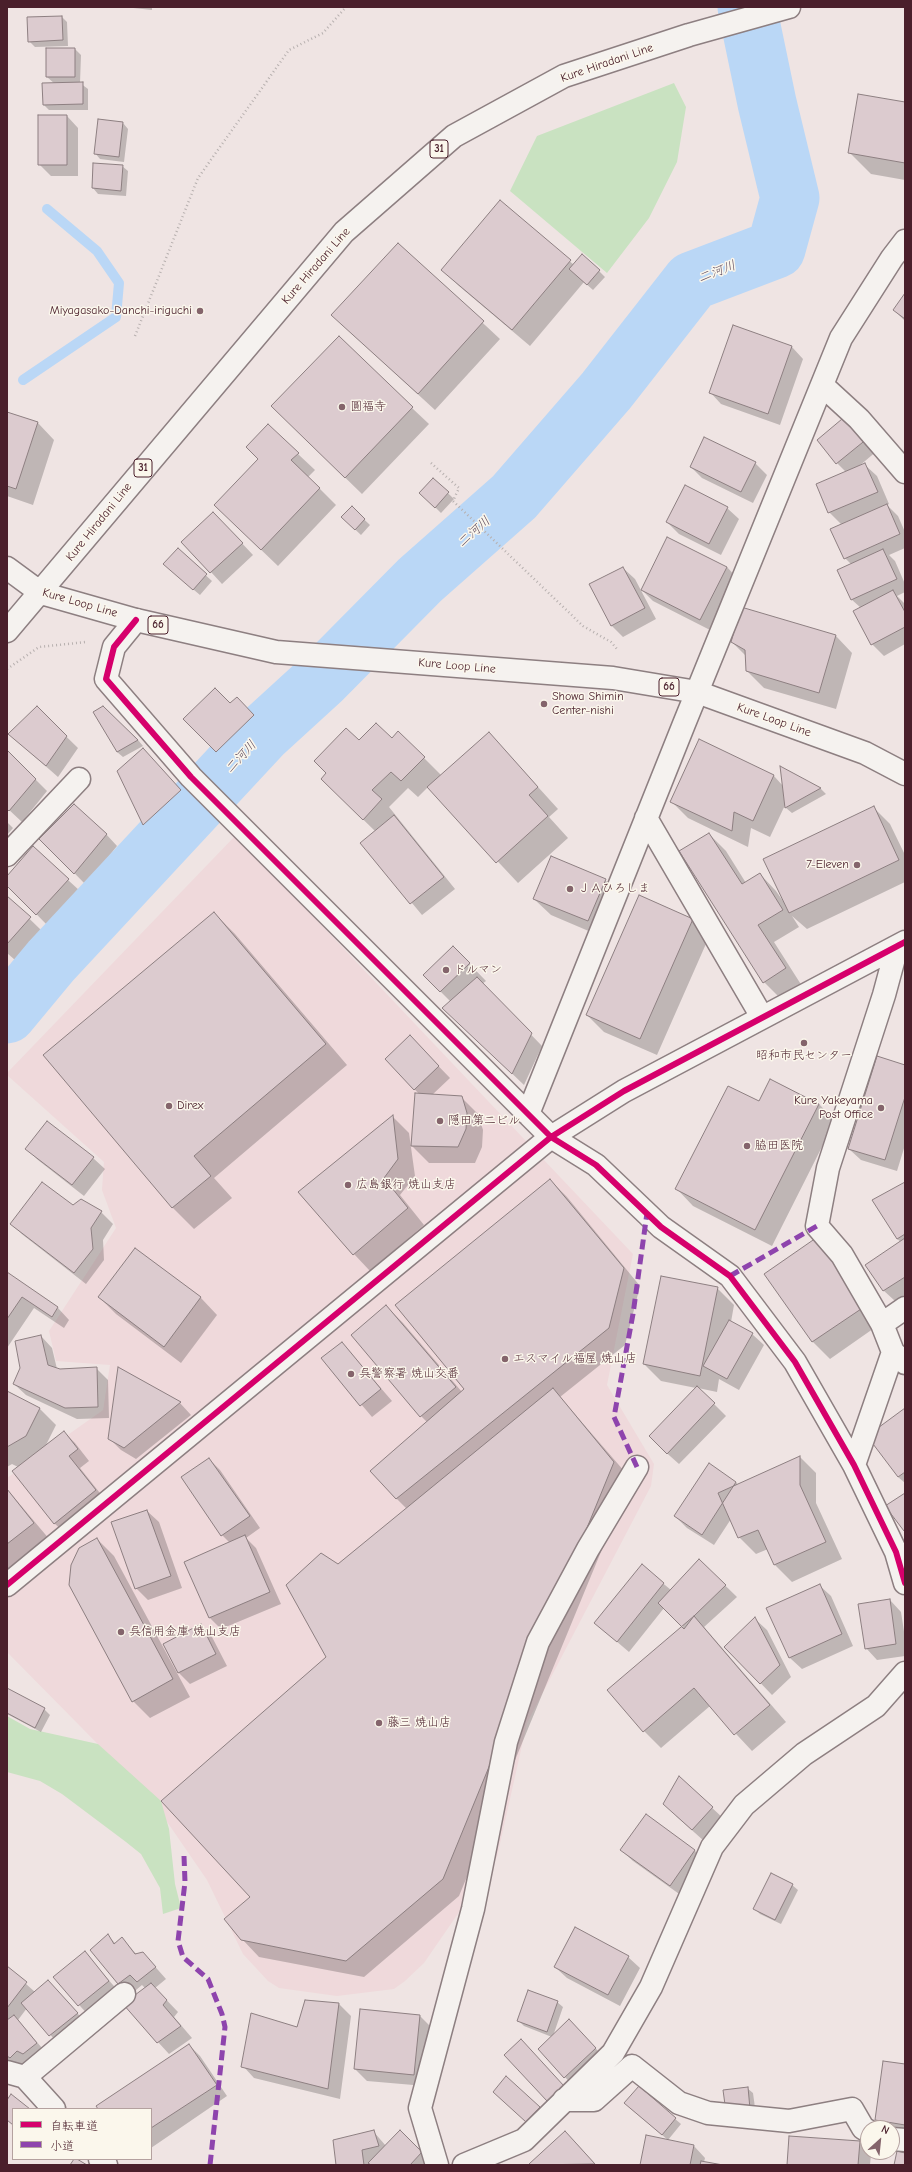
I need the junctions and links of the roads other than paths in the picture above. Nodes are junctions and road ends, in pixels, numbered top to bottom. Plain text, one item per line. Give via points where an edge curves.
1 (789, 7) edge
2 (905, 241) edge
3 (822, 385) junction
4 (905, 472) edge
5 (7, 568) edge
6 (41, 593) junction
7 (136, 620) junction
8 (7, 631) edge
9 (697, 692) junction
10 (905, 774) edge
11 (79, 779) dead end
12 (646, 818) junction
13 (7, 855) edge
14 (901, 944) edge
15 (762, 1017) junction
16 (528, 1114) junction
17 (551, 1137) junction
18 (905, 1308) edge
19 (882, 1324) junction
20 (899, 1357) edge
21 (854, 1465) junction
22 (637, 1467) dead end
23 (905, 1583) edge
24 (7, 1586) edge
25 (905, 1673) edge
26 (124, 1994) dead end
27 (16, 2075) edge
28 (564, 2100) junction
29 (53, 2108) edge
30 (860, 2123) edge
31 (437, 2165) edge
32 (464, 2165) edge

1 - 6 street, Kure Hiradani Line / 31 via 688,35 564,76 454,136 344,232 103,515
2 - 3 street via 841,338
3 - 4 street via 859,419
3 - 9 street
5 - 6 street, Kure Loop Line / 66
6 - 7 street, Kure Loop Line / 66
6 - 8 street, Kure Hiradani Line / 31
7 - 9 street, Kure Loop Line / 66 via 276,652 614,678
7 - 16 street via 114,648 106,679 191,777
9 - 10 street, Kure Loop Line / 66 via 865,753
9 - 12 street
11 - 13 street
12 - 15 street
12 - 16 street
14 - 15 street
14 - 19 street via 828,1168 817,1226 842,1255
15 - 17 street via 624,1091
16 - 17 street
17 - 21 street via 596,1165 660,1227 730,1276 795,1362
17 - 24 street
18 - 19 street
19 - 20 street
20 - 21 street
21 - 23 street via 896,1552
22 - 31 street via 588,1549 538,1642 506,1742 473,1909 420,2108
25 - 28 street via 876,1706 804,1754 744,1805 712,1847 651,1987 613,2053
26 - 27 street
27 - 29 street
28 - 30 street via 594,2100 632,2066 679,2102 708,2113 788,2121 852,2110
28 - 32 street via 524,2140

